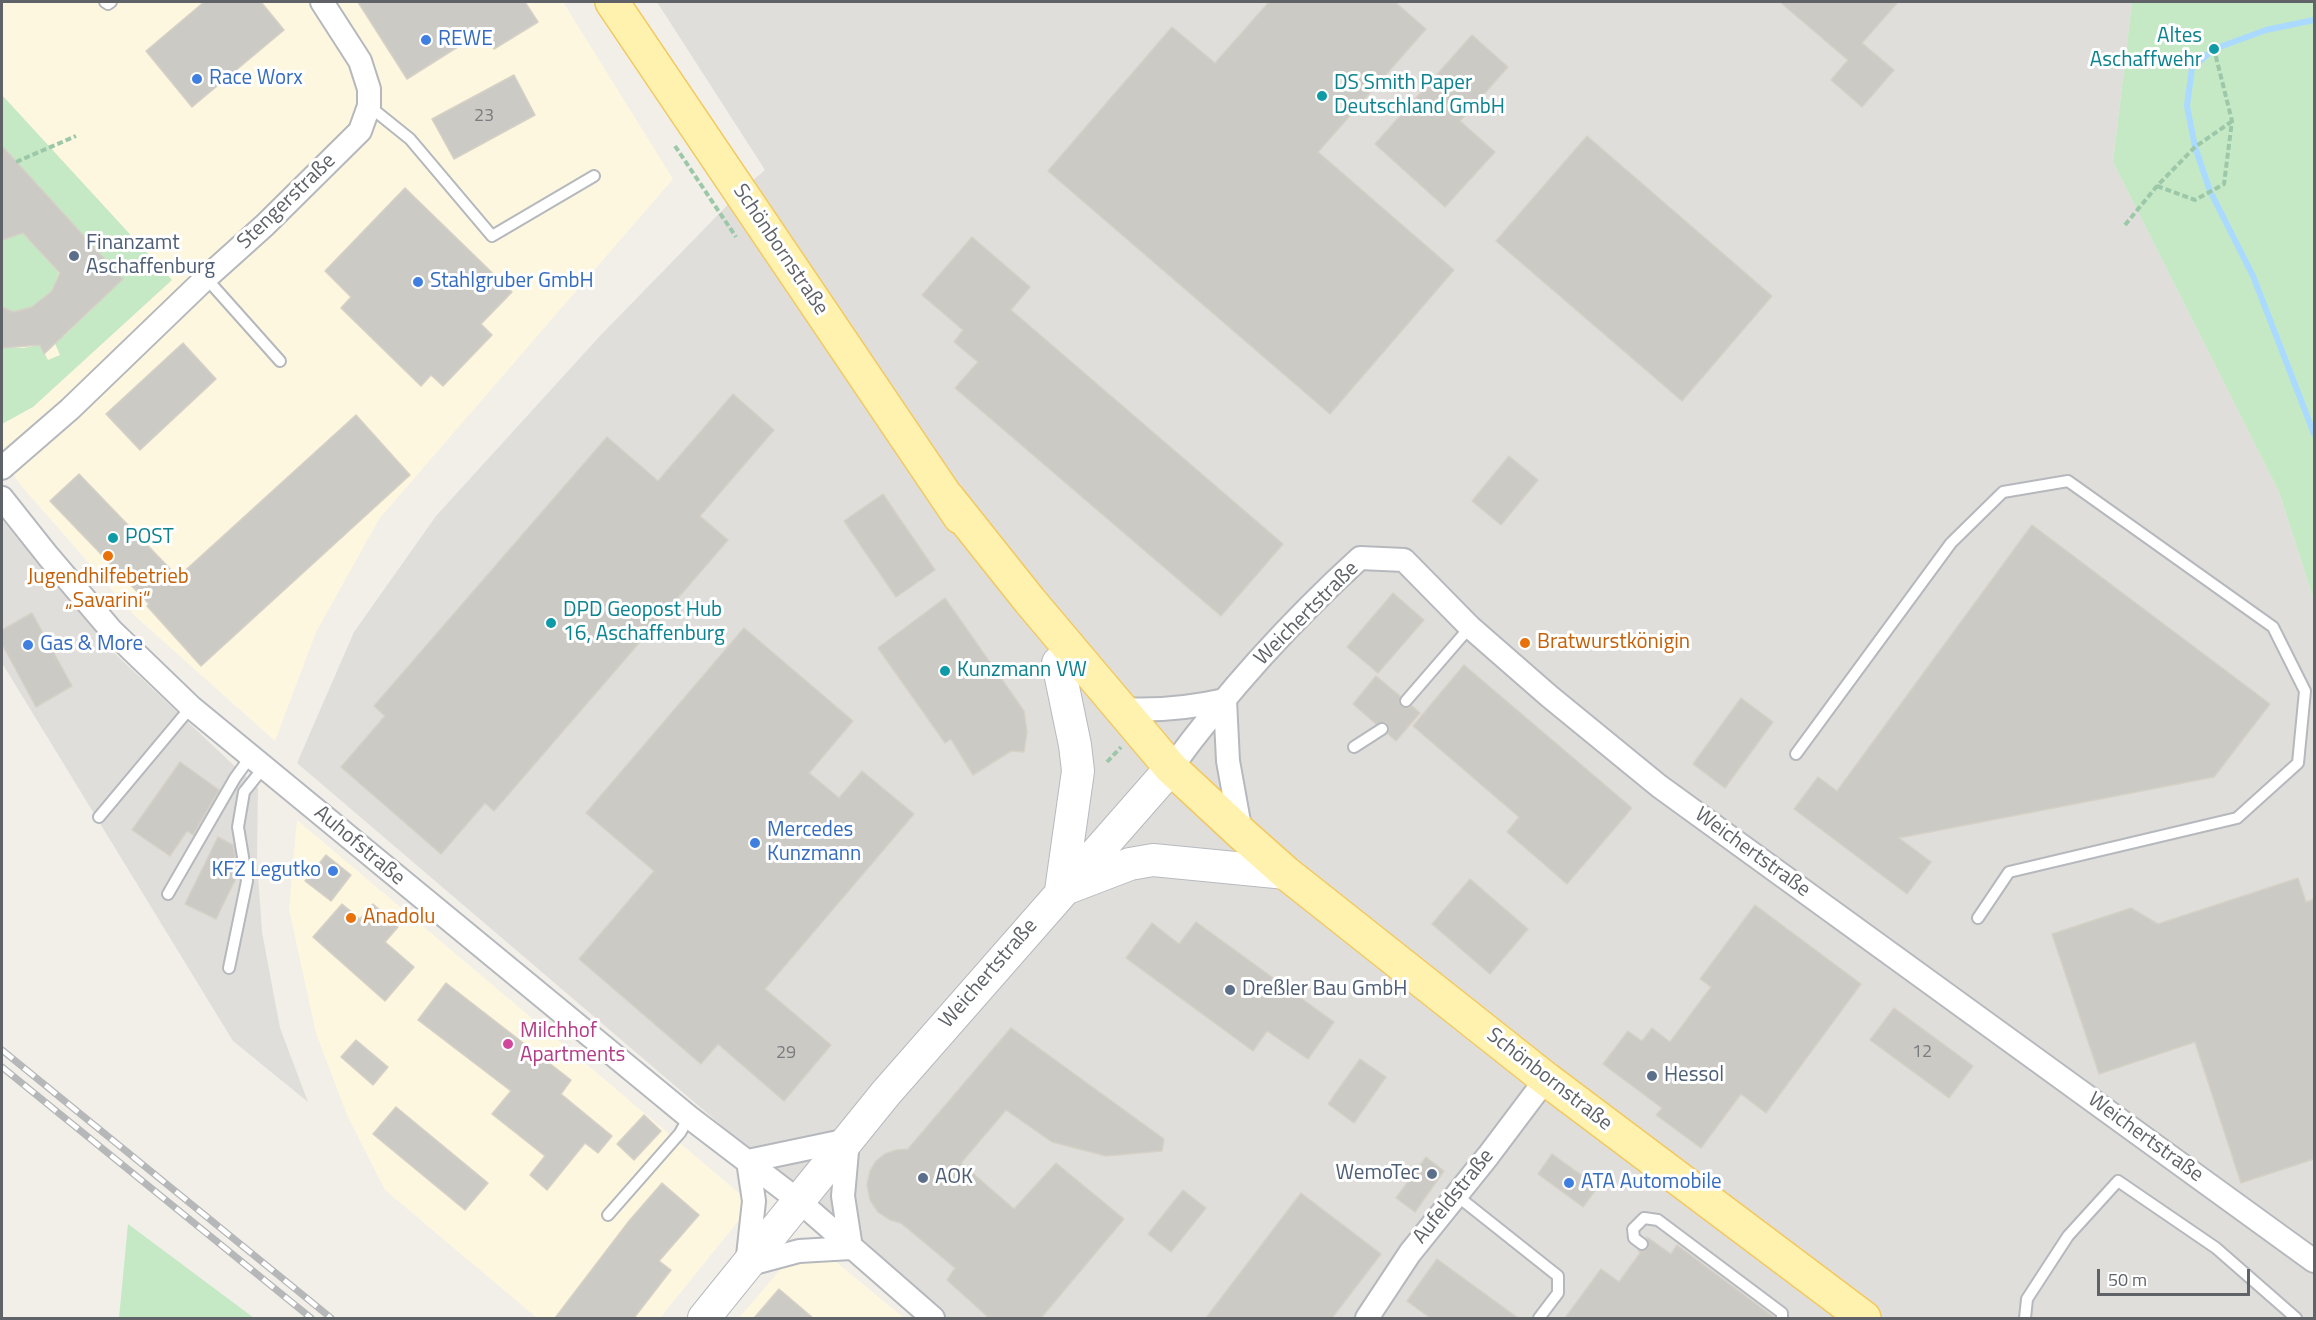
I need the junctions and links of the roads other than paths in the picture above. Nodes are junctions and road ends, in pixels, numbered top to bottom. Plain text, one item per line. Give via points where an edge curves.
1 (105, 2) edge
2 (111, 2) edge
3 (322, 2) edge
4 (612, 2) edge
5 (369, 105) junction
6 (594, 176) dead end
7 (206, 278) junction
8 (280, 361) dead end
9 (2, 468) edge
10 (2, 498) edge
11 (948, 498) junction
12 (1470, 627) junction
13 (1058, 663) junction
14 (1225, 700) junction
15 (1406, 701) dead end
16 (191, 707) junction
17 (1121, 709) junction
18 (1382, 729) dead end
19 (1354, 747) dead end
20 (1796, 754) dead end
21 (258, 761) junction
22 (1171, 768) junction
23 (99, 817) dead end
24 (1240, 833) junction
25 (1286, 873) junction
26 (1061, 891) junction
27 (168, 894) dead end
28 (1978, 918) dead end
29 (229, 968) dead end
30 (1546, 1079) junction
31 (689, 1117) junction
32 (848, 1140) junction
33 (748, 1161) junction
34 (1456, 1195) junction
35 (798, 1201) junction
36 (608, 1215) dead end
37 (1642, 1244) dead end
38 (852, 1248) junction
39 (2314, 1261) edge
40 (747, 1265) junction
41 (704, 1318) edge
42 (933, 1318) edge
43 (1367, 1318) edge
44 (1539, 1318) edge
45 (1782, 1318) edge
46 (1864, 1318) edge
47 (2025, 1318) edge
48 (2296, 1318) edge

1 - 2 lane
3 - 5 street, Stengerstraße via 360,61 369,89
4 - 11 main road, Schönbornstraße via 697,154 736,212
5 - 6 lane via 410,139 492,236
5 - 7 street, Stengerstraße via 360,131
7 - 8 lane
7 - 9 street, Stengerstraße via 70,409
10 - 16 street, Auhofstraße via 111,630
11 - 13 main road, Schönbornstraße
11 - 17 main road, Schönbornstraße
12 - 14 street, Weichertstraße via 1404,560 1360,558 1322,592
12 - 15 lane
12 - 39 street, Weichertstraße via 1659,786
13 - 22 main road, Schönbornstraße via 1126,742
13 - 26 main road via 1078,771
14 - 17 street via 1150,711
14 - 22 street, Weichertstraße
14 - 24 street via 1228,761
16 - 21 street, Auhofstraße
16 - 23 lane
17 - 22 main road, Schönbornstraße
18 - 19 lane
20 - 28 lane via 1951,543 2003,492 2068,481 2273,627 2305,691 2298,762 2237,818 2008,872
21 - 27 lane via 235,778
21 - 29 lane via 244,792 238,826 247,881
21 - 31 street, Auhofstraße
22 - 24 main road, Schönbornstraße
22 - 26 main road, Weichertstraße
24 - 25 main road, Schönbornstraße
25 - 26 main road via 1153,860 1122,867
25 - 30 main road, Schönbornstraße
26 - 32 main road, Weichertstraße
30 - 34 street, Aufeldstraße
30 - 46 main road, Schönbornstraße
31 - 33 street, Auhofstraße
31 - 36 lane via 680,1133
32 - 33 street
32 - 35 main road, Weichertstraße
32 - 38 street via 843,1196
33 - 35 street, Auhofstraße
33 - 40 street via 754,1201
34 - 43 street, Aufeldstraße via 1410,1253
34 - 44 lane via 1558,1276 1558,1293
35 - 38 street, Auhofstraße
35 - 40 main road, Weichertstraße
37 - 45 lane via 1634,1238 1633,1229 1644,1218 1658,1220 1782,1313
38 - 40 street via 799,1251
38 - 42 street, Auhofstraße
40 - 41 main road, Weichertstraße
47 - 48 lane via 2027,1299 2068,1236 2118,1181 2216,1248

